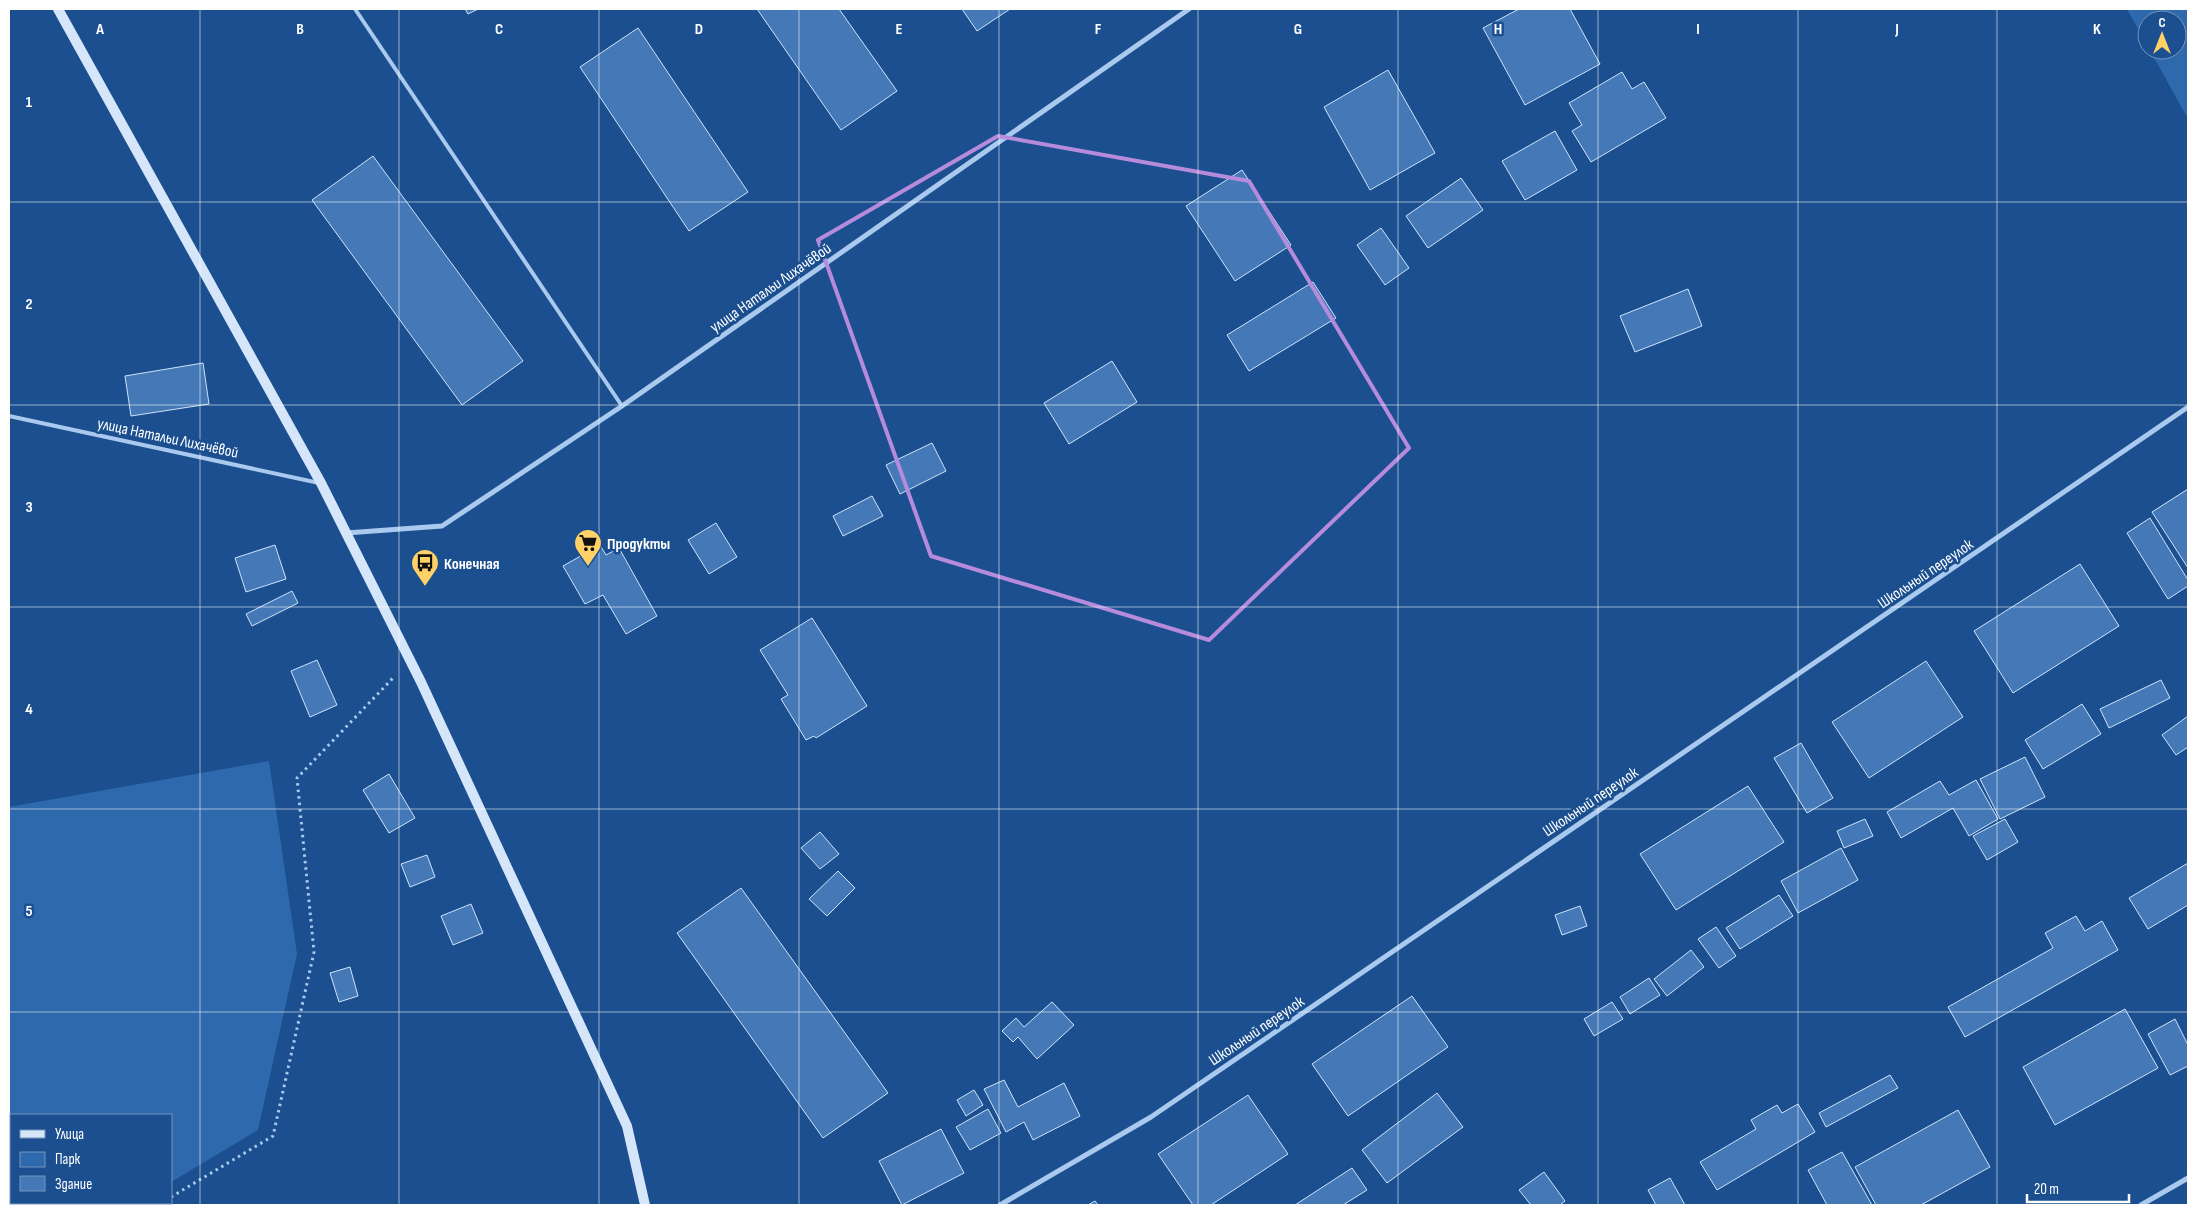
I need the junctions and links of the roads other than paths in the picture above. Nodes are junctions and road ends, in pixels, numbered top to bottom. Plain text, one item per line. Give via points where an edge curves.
1 (58, 9) edge
2 (355, 9) edge
3 (1188, 9) edge
4 (622, 406) junction
5 (2188, 408) edge
6 (9, 416) edge
7 (321, 483) junction
8 (346, 533) junction
9 (2188, 1178) edge
10 (645, 1205) edge
11 (1000, 1205) edge
12 (2141, 1205) edge

1 - 7 street
2 - 4 lane
3 - 4 street, улица Натальи Лихачёвой
4 - 8 street, улица Натальи Лихачёвой via 442,526
5 - 11 street, Школьный переулок via 1151,1117
6 - 7 lane, улица Натальи Лихачёвой
7 - 8 street
8 - 10 street via 410,661 627,1126
9 - 12 street

